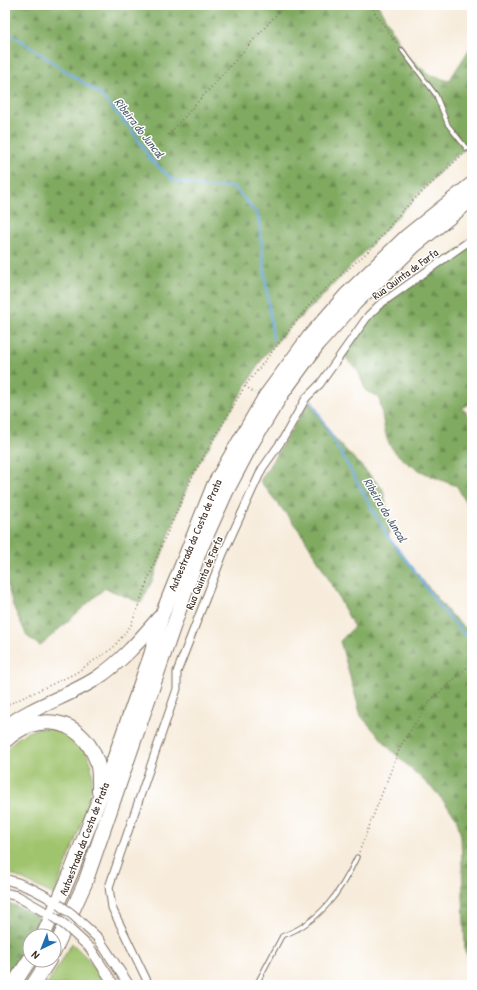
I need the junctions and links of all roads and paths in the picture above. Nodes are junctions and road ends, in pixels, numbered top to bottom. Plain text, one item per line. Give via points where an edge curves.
1 (285, 5) edge
2 (372, 5) edge
3 (402, 50) joint
4 (168, 135) dead end
5 (472, 145) edge
6 (472, 184) edge
7 (472, 199) edge
8 (472, 239) edge
9 (246, 386) dead end
10 (255, 393) dead end
11 (162, 615) junction
12 (472, 663) edge
13 (5, 728) edge
14 (5, 741) edge
15 (99, 797) junction
16 (357, 857) joint
17 (5, 879) edge
18 (5, 892) edge
19 (47, 928) edge
20 (62, 934) edge
21 (24, 968) edge
22 (44, 968) edge
23 (13, 985) edge
24 (33, 985) edge
25 (114, 985) edge
26 (129, 985) edge
27 (148, 985) edge
28 (256, 985) edge

1 - 4 path
2 - 3 path
3 - 5 lane via 436,95 448,125 467,149
6 - 11 highway, Autoestrada da Costa de Prata via 406,237 346,295 310,336 269,393 214,485
7 - 20 highway, Autoestrada da Costa de Prata via 415,245 355,303 309,357 281,395 253,441 199,552 85,883
8 - 27 street, Rua Quinta de Farfa via 379,305 368,316 320,384 306,398 283,440 262,469 224,554 176,672 177,689 109,887 112,908
9 - 10 path
11 - 13 highway via 122,658 96,678 24,715
11 - 15 highway, Autoestrada da Costa de Prata via 151,655
12 - 16 path via 430,701 401,745
14 - 15 highway via 16,731 45,721 60,723 75,731 89,744 97,760
15 - 19 highway, Autoestrada da Costa de Prata via 70,875
16 - 28 lane via 347,880 331,901 298,931 282,936
17 - 26 street, bridge via 44,894 73,915 98,938
18 - 25 street, bridge via 17,896 65,925 90,948
21 - 23 highway
22 - 24 highway

